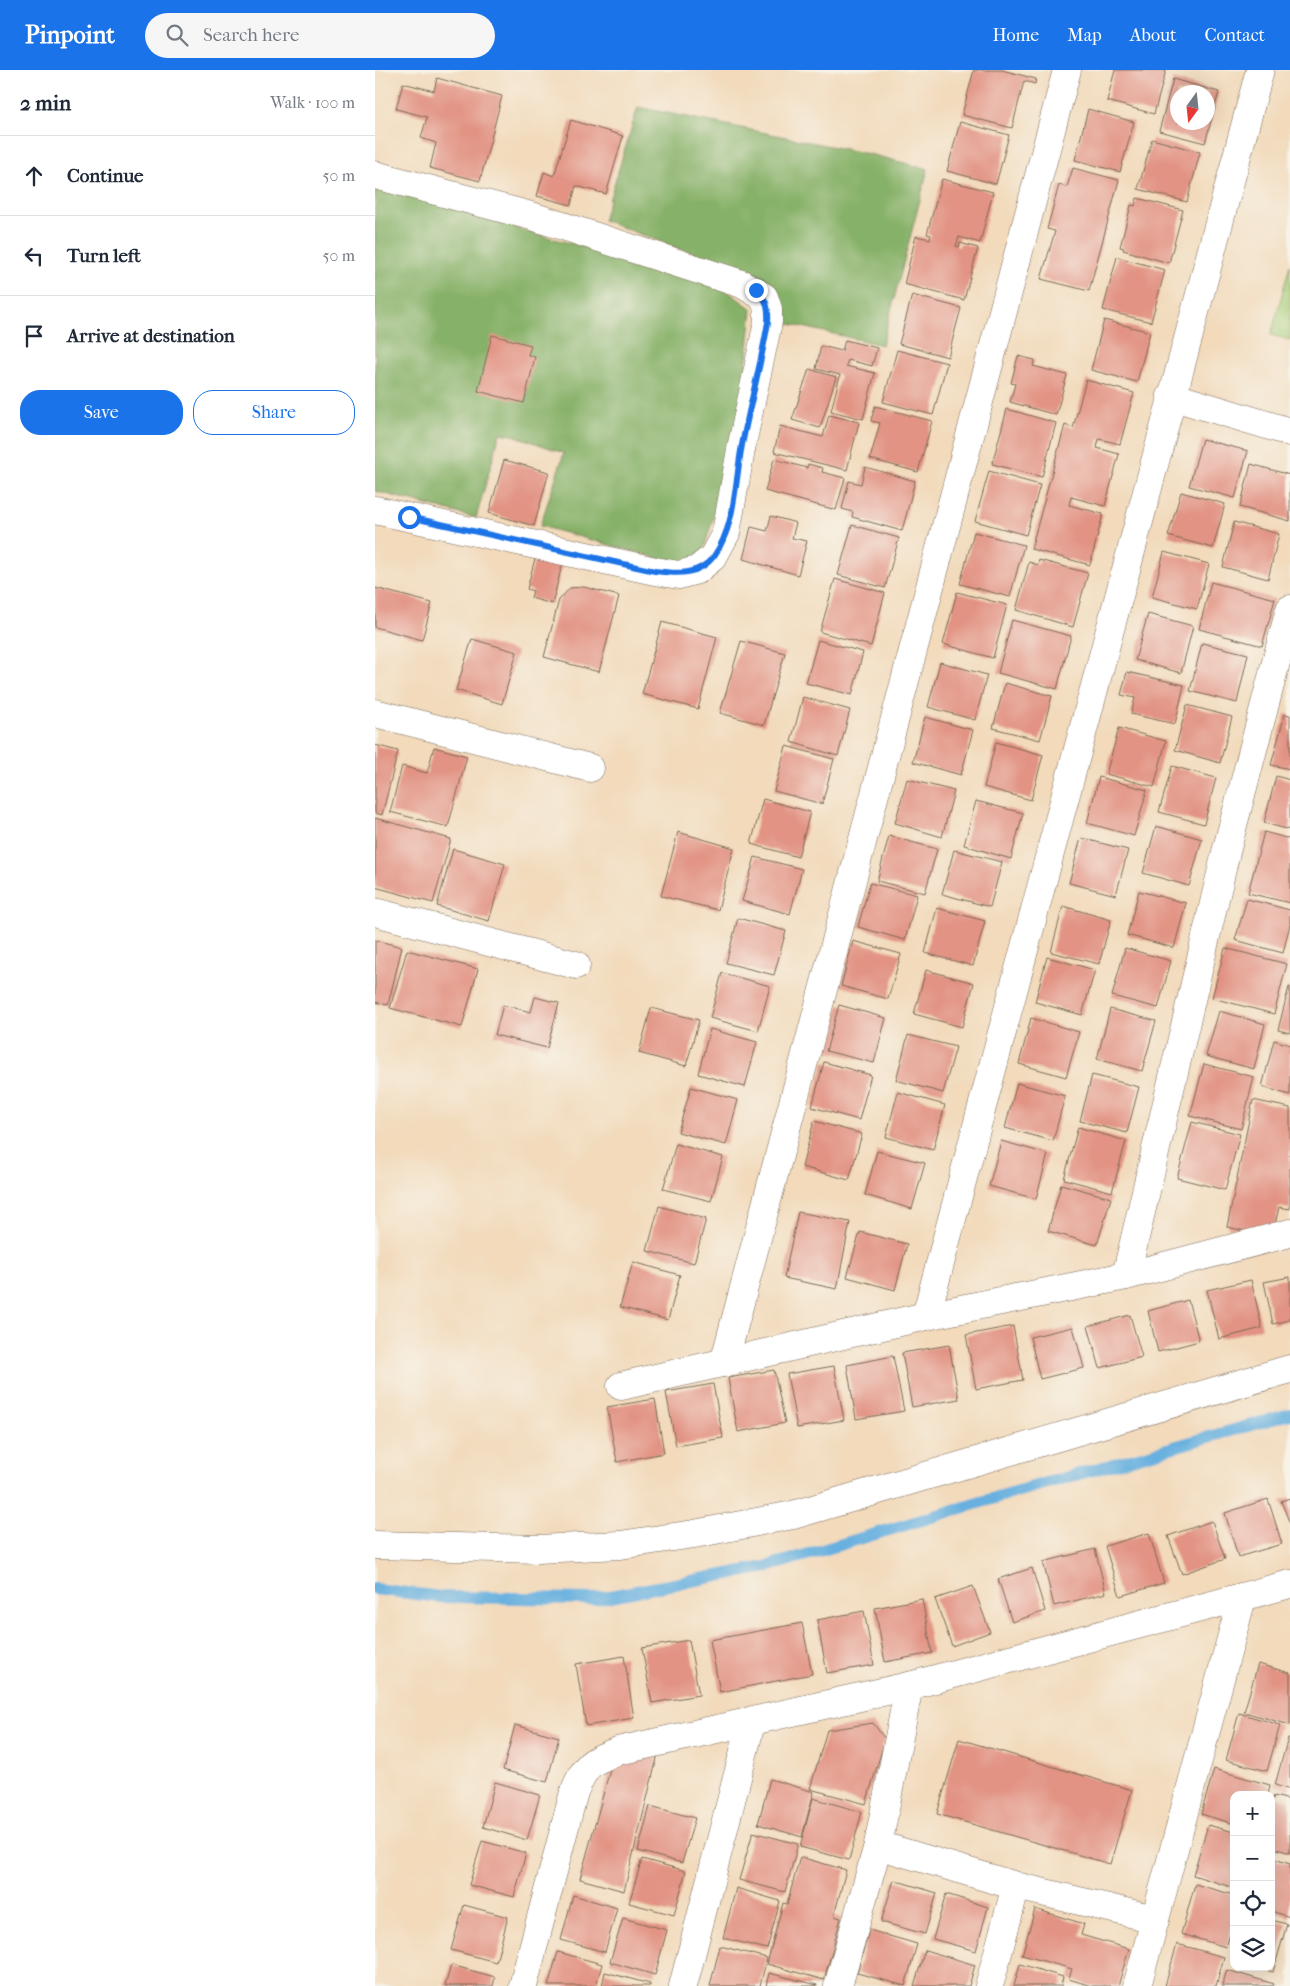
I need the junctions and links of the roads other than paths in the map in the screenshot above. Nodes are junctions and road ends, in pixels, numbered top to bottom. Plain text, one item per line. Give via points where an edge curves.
1 (1067, 70) edge
2 (1261, 70) edge
3 (375, 175) edge
4 (1171, 396) junction
5 (1290, 432) edge
6 (375, 510) edge
7 (1290, 609) edge
8 (375, 713) edge
9 (590, 768) dead end
10 (375, 912) edge
11 (576, 965) dead end
12 (1290, 1233) edge
13 (1125, 1276) junction
14 (926, 1316) junction
15 (724, 1363) junction
16 (1290, 1369) edge
17 (621, 1386) dead end
18 (375, 1545) edge
19 (1290, 1584) edge
20 (1242, 1598) junction
21 (909, 1686) junction
22 (752, 1720) junction
23 (878, 1845) junction
24 (1016, 1886) junction
25 (1155, 1919) junction
26 (523, 1986) edge
27 (683, 1986) edge
28 (838, 1986) edge
29 (989, 1986) edge
30 (1137, 1986) edge

1 - 15 street
2 - 4 street
3 - 6 street via 535,217 742,284 764,297 769,309 726,533 713,557 697,570 679,574 655,571
4 - 5 street
4 - 14 street
7 - 13 street via 1226,852
8 - 9 street
10 - 11 street
12 - 13 street
13 - 14 street
14 - 15 street
15 - 17 street
16 - 18 street via 793,1515 620,1545 538,1549
19 - 20 street
20 - 21 street
20 - 25 street
21 - 22 street
21 - 23 street
22 - 26 street via 618,1751 589,1764 574,1792
22 - 27 street
23 - 24 street
23 - 28 street
24 - 25 street
24 - 29 street
25 - 30 street

